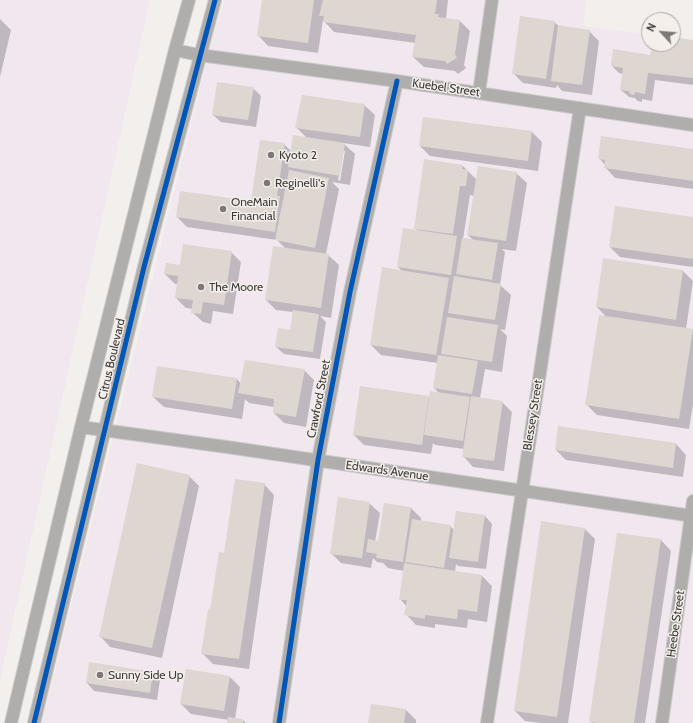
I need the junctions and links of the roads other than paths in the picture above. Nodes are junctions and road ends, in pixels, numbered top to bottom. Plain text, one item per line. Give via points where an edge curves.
1 (189, 0) edge
2 (215, 0) edge
3 (492, 0) edge
4 (175, 50) junction
5 (199, 55) junction
6 (397, 81) junction
7 (479, 93) junction
8 (580, 108) junction
9 (693, 125) edge
10 (81, 427) junction
11 (105, 431) junction
12 (318, 460) junction
13 (522, 491) junction
14 (693, 501) edge
15 (692, 516) edge
16 (11, 723) edge
17 (34, 723) edge
18 (278, 723) edge
19 (487, 723) edge
20 (662, 723) edge

1 - 4 street, Citrus Boulevard
2 - 5 street, Citrus Boulevard
3 - 7 street
4 - 5 street, Kuebel Street
4 - 10 street, Citrus Boulevard
5 - 6 street, Kuebel Street
5 - 11 street, Citrus Boulevard
6 - 7 street, Kuebel Street
6 - 12 street, Crawford Street via 350,292
7 - 8 street, Kuebel Street
8 - 9 street, Kuebel Street
8 - 13 street, Blessey Street
10 - 11 street, Edwards Avenue
10 - 16 street, Citrus Boulevard
11 - 12 street, Edwards Avenue
11 - 17 street, Citrus Boulevard
12 - 13 street, Edwards Avenue
12 - 18 street, Crawford Street
13 - 15 street, Edwards Avenue
13 - 19 street, Blessey Street
14 - 15 street, Heebe Street
15 - 20 street, Heebe Street

